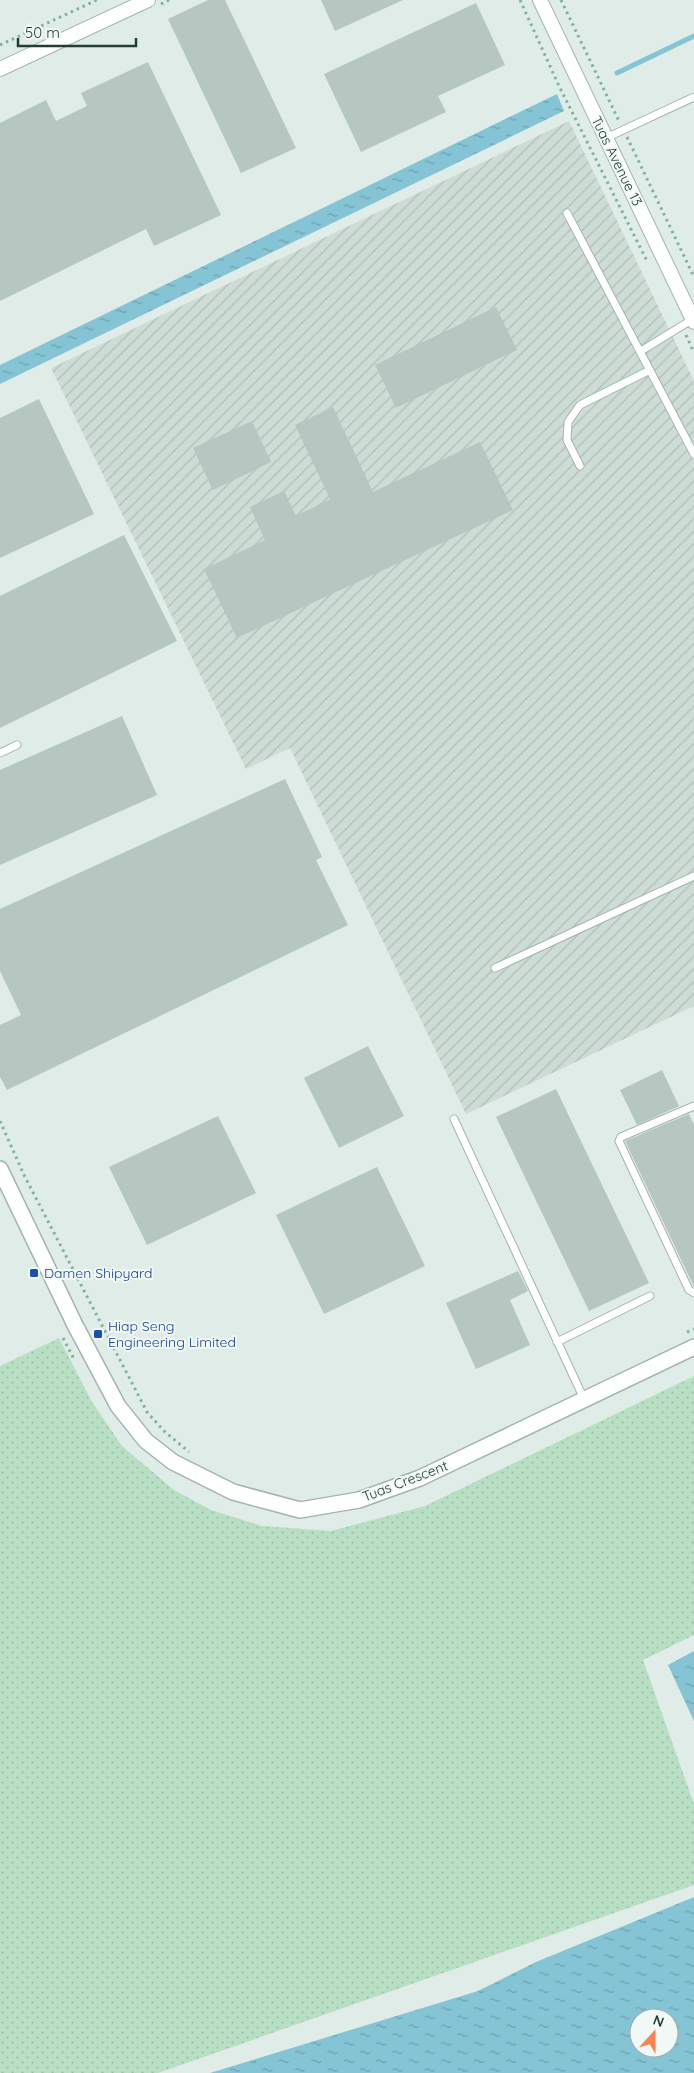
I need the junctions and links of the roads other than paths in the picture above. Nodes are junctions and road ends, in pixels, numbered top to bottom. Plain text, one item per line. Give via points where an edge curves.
1 (148, 0) edge
2 (541, 1) edge
3 (0, 69) edge
4 (694, 97) edge
5 (606, 138) junction
6 (567, 213) dead end
7 (689, 322) edge
8 (641, 352) junction
9 (650, 370) junction
10 (694, 454) edge
11 (580, 466) dead end
12 (16, 745) dead end
13 (0, 753) edge
14 (694, 876) edge
15 (495, 968) dead end
16 (694, 1106) edge
17 (454, 1119) dead end
18 (0, 1169) edge
19 (694, 1293) edge
20 (650, 1296) dead end
21 (557, 1342) junction
22 (694, 1347) edge
23 (584, 1399) junction

1 - 3 street
2 - 5 street, Tuas Avenue 13
4 - 5 lane
5 - 7 street, Tuas Avenue 13
6 - 8 lane
7 - 8 lane
8 - 9 lane
9 - 10 lane
9 - 11 lane via 580,405 568,422 567,440
12 - 13 lane
14 - 15 lane
16 - 19 lane via 621,1137 619,1141 689,1290
17 - 21 lane
18 - 23 street, Tuas Crescent via 75,1326 118,1406 146,1441 173,1462 233,1492 300,1510 359,1500 420,1478
20 - 21 lane
21 - 23 lane
22 - 23 street, Tuas Crescent

